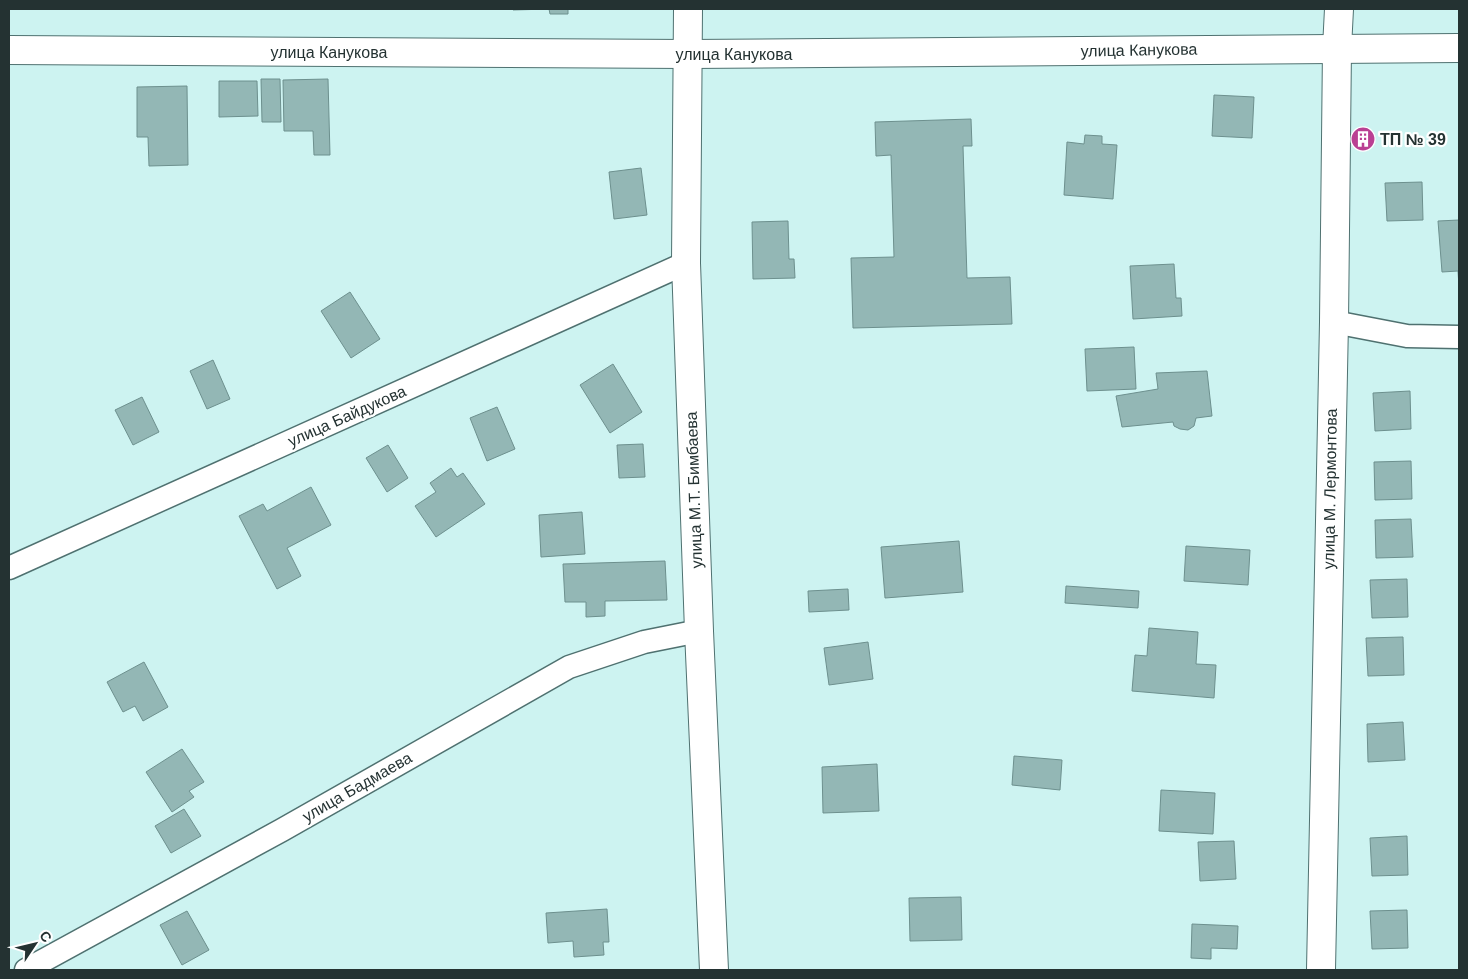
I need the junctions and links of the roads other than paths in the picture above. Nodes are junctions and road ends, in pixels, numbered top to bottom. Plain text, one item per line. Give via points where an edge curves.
1 (688, 9) edge
2 (1339, 9) edge
3 (1336, 48) junction
4 (1459, 48) edge
5 (9, 50) edge
6 (688, 54) junction
7 (686, 263) junction
8 (1334, 322) junction
9 (1459, 337) edge
10 (9, 568) edge
11 (699, 631) junction
12 (26, 970) edge
13 (714, 970) edge
14 (1320, 970) edge

1 - 6 street, улица М.Т. Бимбаева
2 - 3 street, улица М. Лермонтова
3 - 4 street, улица Канукова
3 - 6 street, улица Канукова
3 - 8 street, улица М. Лермонтова
5 - 6 street, улица Канукова
6 - 7 street, улица М.Т. Бимбаева
7 - 10 street, улица Байдукова
7 - 11 street, улица М.Т. Бимбаева
8 - 9 street via 1407,336
8 - 14 street, улица М. Лермонтова
11 - 12 street, улица Бадмаева via 644,642 569,667 291,825
11 - 13 street, улица М.Т. Бимбаева

